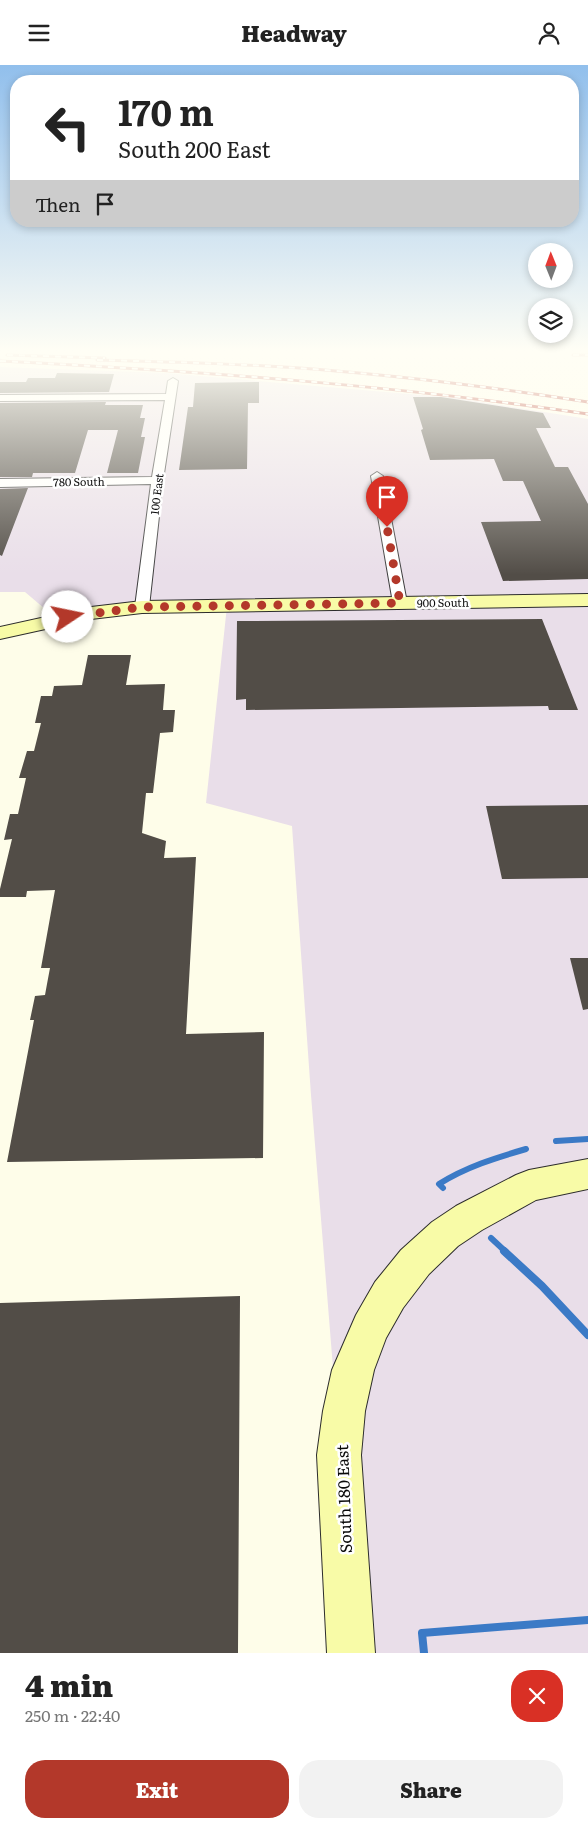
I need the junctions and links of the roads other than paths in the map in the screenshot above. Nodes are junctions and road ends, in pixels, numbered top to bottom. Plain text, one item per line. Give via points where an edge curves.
1 (166, 426) edge
2 (377, 476) dead end
3 (157, 480) junction
4 (0, 483) edge
5 (588, 600) edge
6 (400, 603) junction
7 (142, 607) junction
8 (0, 633) edge
9 (588, 1174) edge
10 (351, 1653) edge

1 - 3 street, 100 East
2 - 6 street
3 - 4 street, 780 South
3 - 7 street, 100 East
5 - 6 street, 900 South
6 - 7 street, 900 South
7 - 8 street, 900 South via 91,613
9 - 10 street, South 180 East via 529,1185 445,1234 415,1262 389,1295 370,1328 353,1369 339,1455

